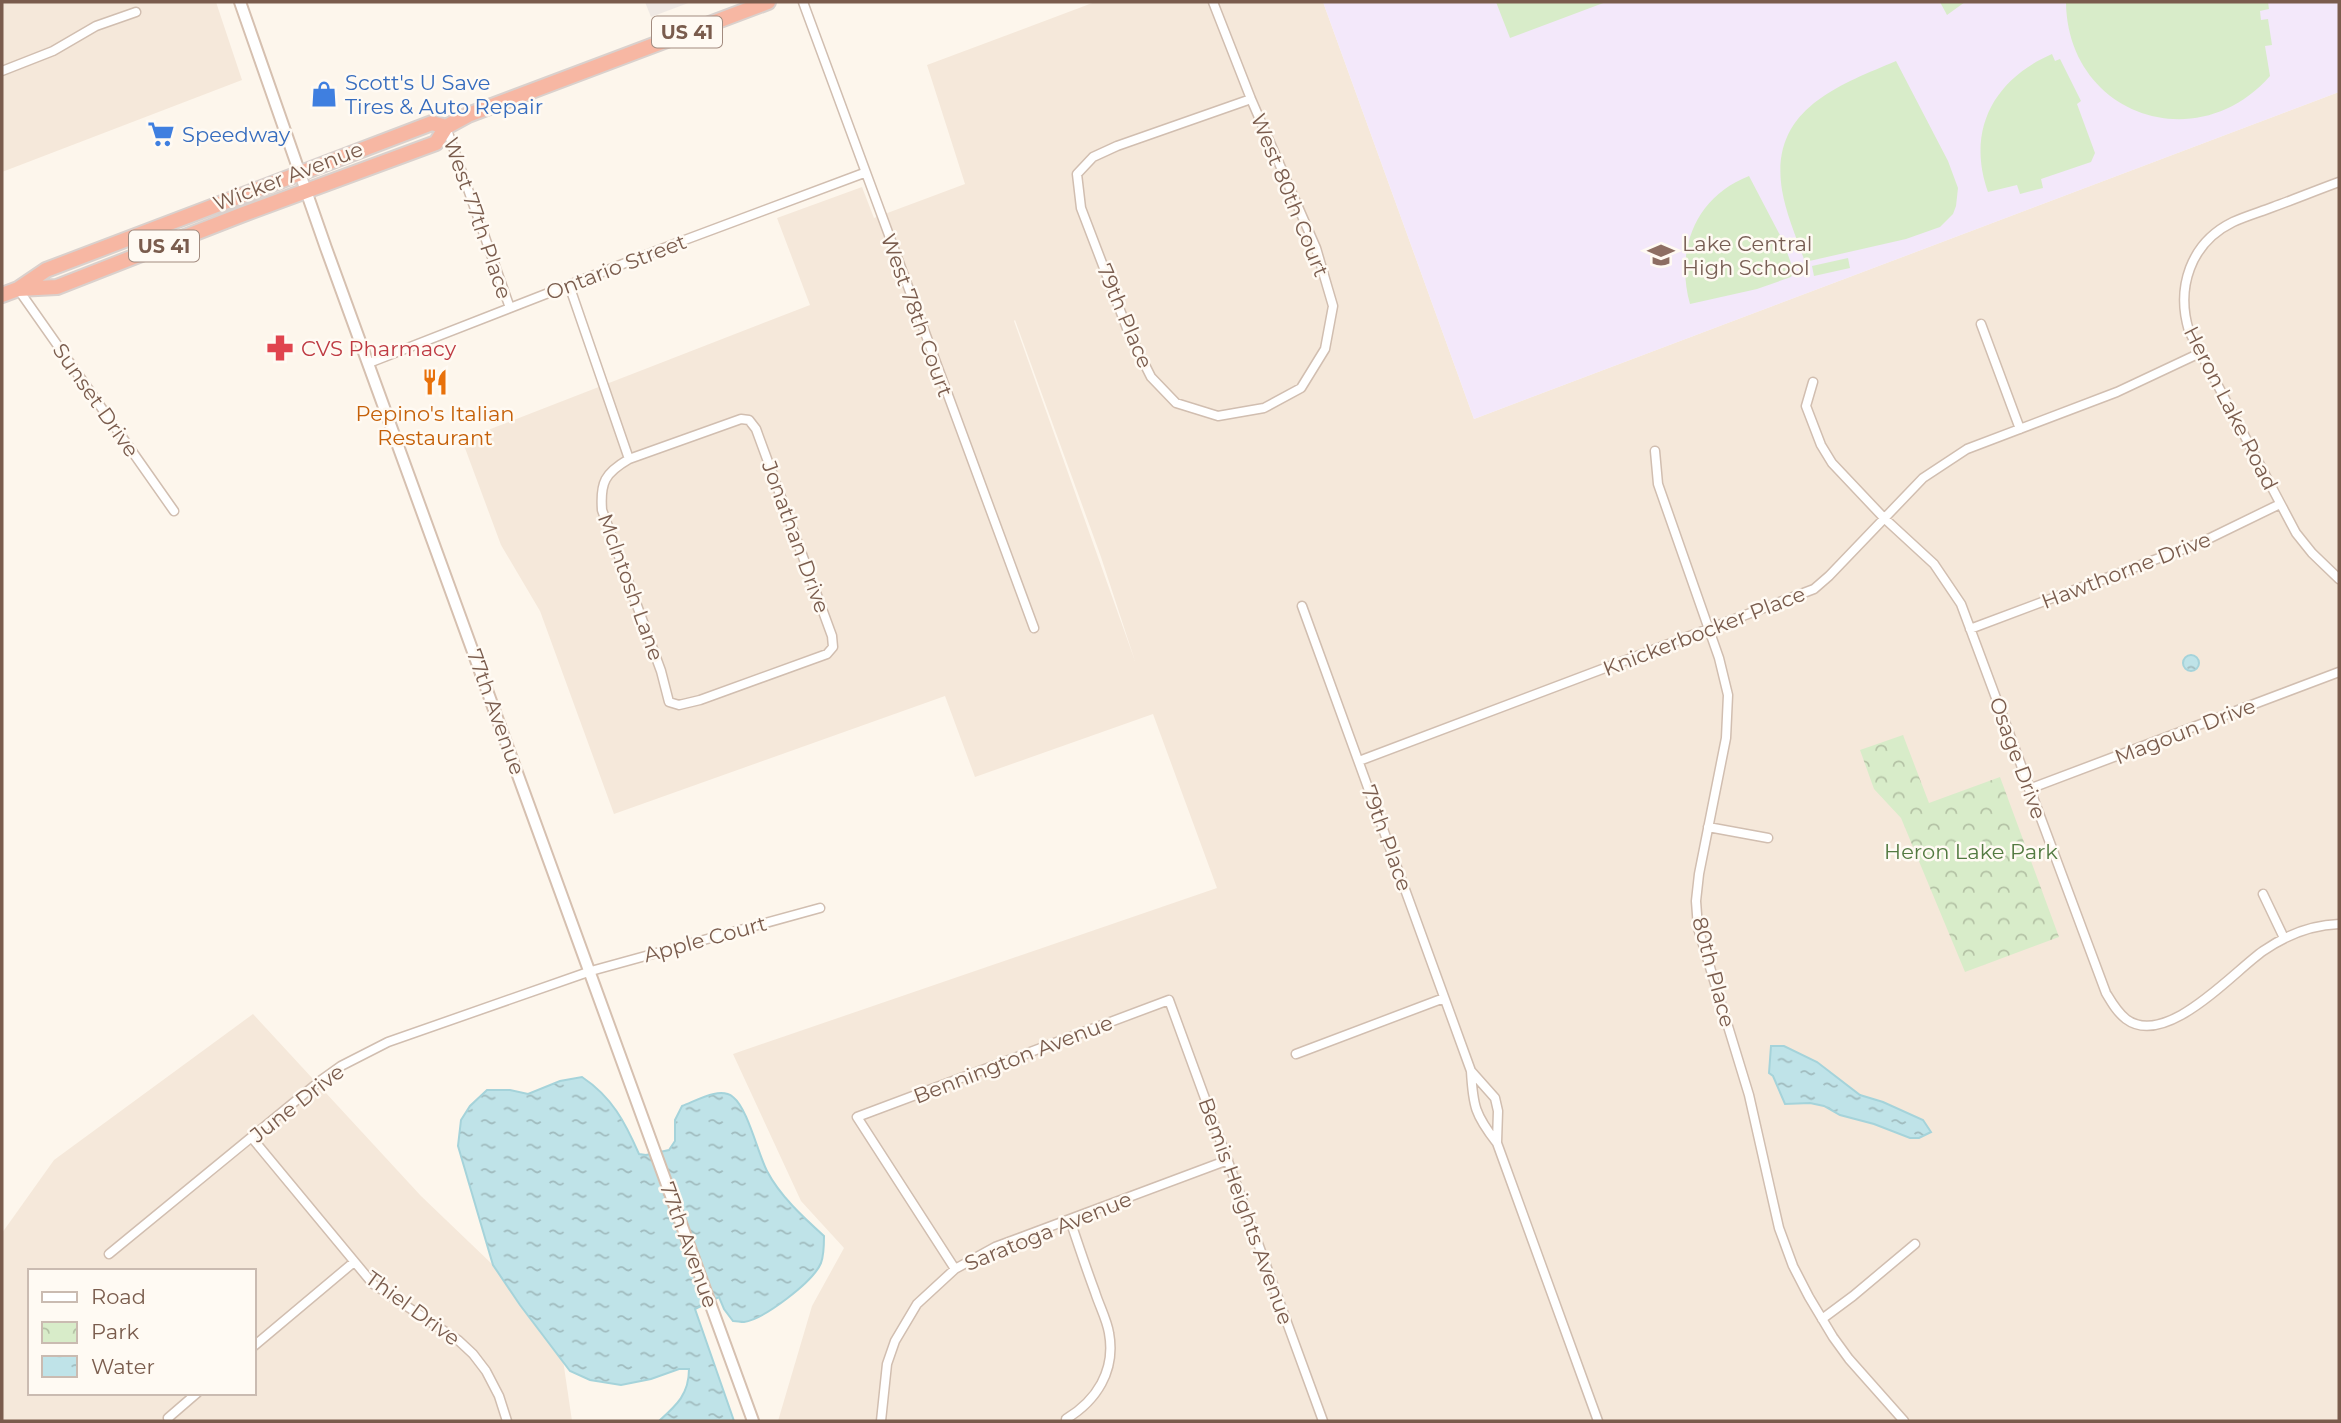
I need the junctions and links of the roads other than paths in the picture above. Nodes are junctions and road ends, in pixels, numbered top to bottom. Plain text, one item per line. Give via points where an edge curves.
1 (240, 2) edge
2 (768, 2) edge
3 (803, 2) edge
4 (1213, 2) edge
5 (136, 12) dead end
6 (2, 71) edge
7 (1251, 99) junction
8 (446, 127) junction
9 (299, 173) junction
10 (864, 173) junction
11 (2339, 182) edge
12 (306, 192) junction
13 (569, 285) junction
14 (18, 289) junction
15 (2, 295) edge
16 (510, 308) junction
17 (1981, 324) dead end
18 (2200, 353) junction
19 (369, 363) junction
20 (1813, 382) dead end
21 (1264, 408) joint
22 (2020, 429) junction
23 (1656, 451) dead end
24 (629, 460) junction
25 (2280, 504) junction
26 (174, 511) dead end
27 (1884, 518) junction
28 (2339, 579) edge
29 (1302, 606) dead end
30 (1034, 628) dead end
31 (1709, 629) junction
32 (1970, 629) junction
33 (2339, 672) edge
34 (669, 702) joint
35 (1359, 761) junction
36 (2029, 789) junction
37 (1708, 827) junction
38 (1768, 838) dead end
39 (2263, 894) dead end
40 (820, 908) dead end
41 (2339, 924) edge
42 (2284, 938) junction
43 (591, 971) junction
44 (1444, 998) junction
45 (1169, 1000) joint
46 (1296, 1054) dead end
47 (1471, 1071) junction
48 (252, 1138) junction
49 (1497, 1143) junction
50 (1228, 1160) junction
51 (1070, 1220) junction
52 (1915, 1244) dead end
53 (109, 1254) dead end
54 (354, 1262) junction
55 (955, 1269) junction
56 (1822, 1319) junction
57 (256, 1344) edge
58 (195, 1395) edge
59 (168, 1420) edge
60 (507, 1421) edge
61 (753, 1421) edge
62 (881, 1421) edge
63 (1066, 1421) edge
64 (1323, 1421) edge
65 (1598, 1421) edge
66 (1904, 1421) edge

1 - 9 street, 77th Avenue
2 - 8 highway, Wicker Avenue / US 41
3 - 10 street, West 78th Court
4 - 7 street, West 80th Court
5 - 6 street
7 - 21 street, West 80th Court via 1316,248 1334,306 1325,349 1301,388
7 - 21 street, 79th Place via 1117,146 1093,157 1077,174 1081,208 1128,331 1151,377 1176,403 1218,416
8 - 9 highway, Wicker Avenue / US 41 via 432,123
8 - 12 highway, Wicker Avenue / US 41 via 436,143
8 - 16 street, West 77th Place
9 - 12 street, 77th Avenue
9 - 14 highway, Wicker Avenue / US 41 via 46,270
10 - 13 street, Ontario Street
10 - 30 street, West 78th Court
11 - 18 street, Heron Lake Road via 2232,223 2202,246 2186,274 2183,302
12 - 14 highway, Wicker Avenue / US 41 via 57,287
12 - 19 street, 77th Avenue
13 - 16 street, Ontario Street
13 - 24 street
14 - 15 highway, Wicker Avenue / US 41
14 - 26 street, Sunset Drive
16 - 19 street, Ontario Street
17 - 22 street
18 - 22 street, Knickerbocker Place via 2144,381
18 - 25 street, Heron Lake Road
19 - 43 street, 77th Avenue
20 - 27 street, Osage Drive via 1806,406 1821,446 1845,480
22 - 27 street, Knickerbocker Place via 1945,462
23 - 31 street, 80th Place via 1658,484
24 - 34 street, Mclntosh Lane via 604,480 603,510
24 - 34 street, Jonathan Drive via 749,420 757,429 832,636 833,647 827,654 701,700 678,705
25 - 28 street, Heron Lake Road via 2304,543
25 - 32 street, Hawthorne Drive via 2202,542
27 - 31 street, Knickerbocker Place via 1814,590
27 - 32 street, Osage Drive via 1941,573 1961,604
29 - 35 street, 79th Place
31 - 35 street, Knickerbocker Place
31 - 37 street, 80th Place via 1728,695 1726,738
32 - 36 street, Osage Drive
33 - 36 street, Magoun Drive
35 - 44 street, 79th Place
36 - 42 street, Osage Drive via 2106,993 2128,1021 2144,1026 2171,1022
37 - 38 street
37 - 56 street, 80th Place via 1696,901 1698,928 1749,1095 1779,1228 1793,1266
39 - 42 street
40 - 43 street, Apple Court
41 - 42 street, Osage Drive via 2305,929
43 - 48 street, June Drive via 388,1042 320,1081
43 - 61 street, 77th Avenue
44 - 46 street
44 - 47 street, 79th Place
45 - 50 street, Bemis Heights Avenue
45 - 55 street, Bennington Avenue via 857,1117
47 - 49 street, 79th Place via 1474,1108
47 - 49 street, 79th Place via 1495,1098
48 - 53 street, June Drive
48 - 54 street, Thiel Drive
49 - 65 street, 79th Place
50 - 51 street, Saratoga Avenue
50 - 64 street, Bemis Heights Avenue
51 - 55 street, Saratoga Avenue via 995,1247
51 - 63 street via 1110,1334 1102,1383 1092,1399
52 - 56 street
54 - 57 street
54 - 60 street, Thiel Drive via 373,1284 466,1347 486,1371
55 - 62 street, Saratoga Avenue via 917,1304 895,1341 887,1364
56 - 66 street, 80th Place via 1849,1359
58 - 59 street

